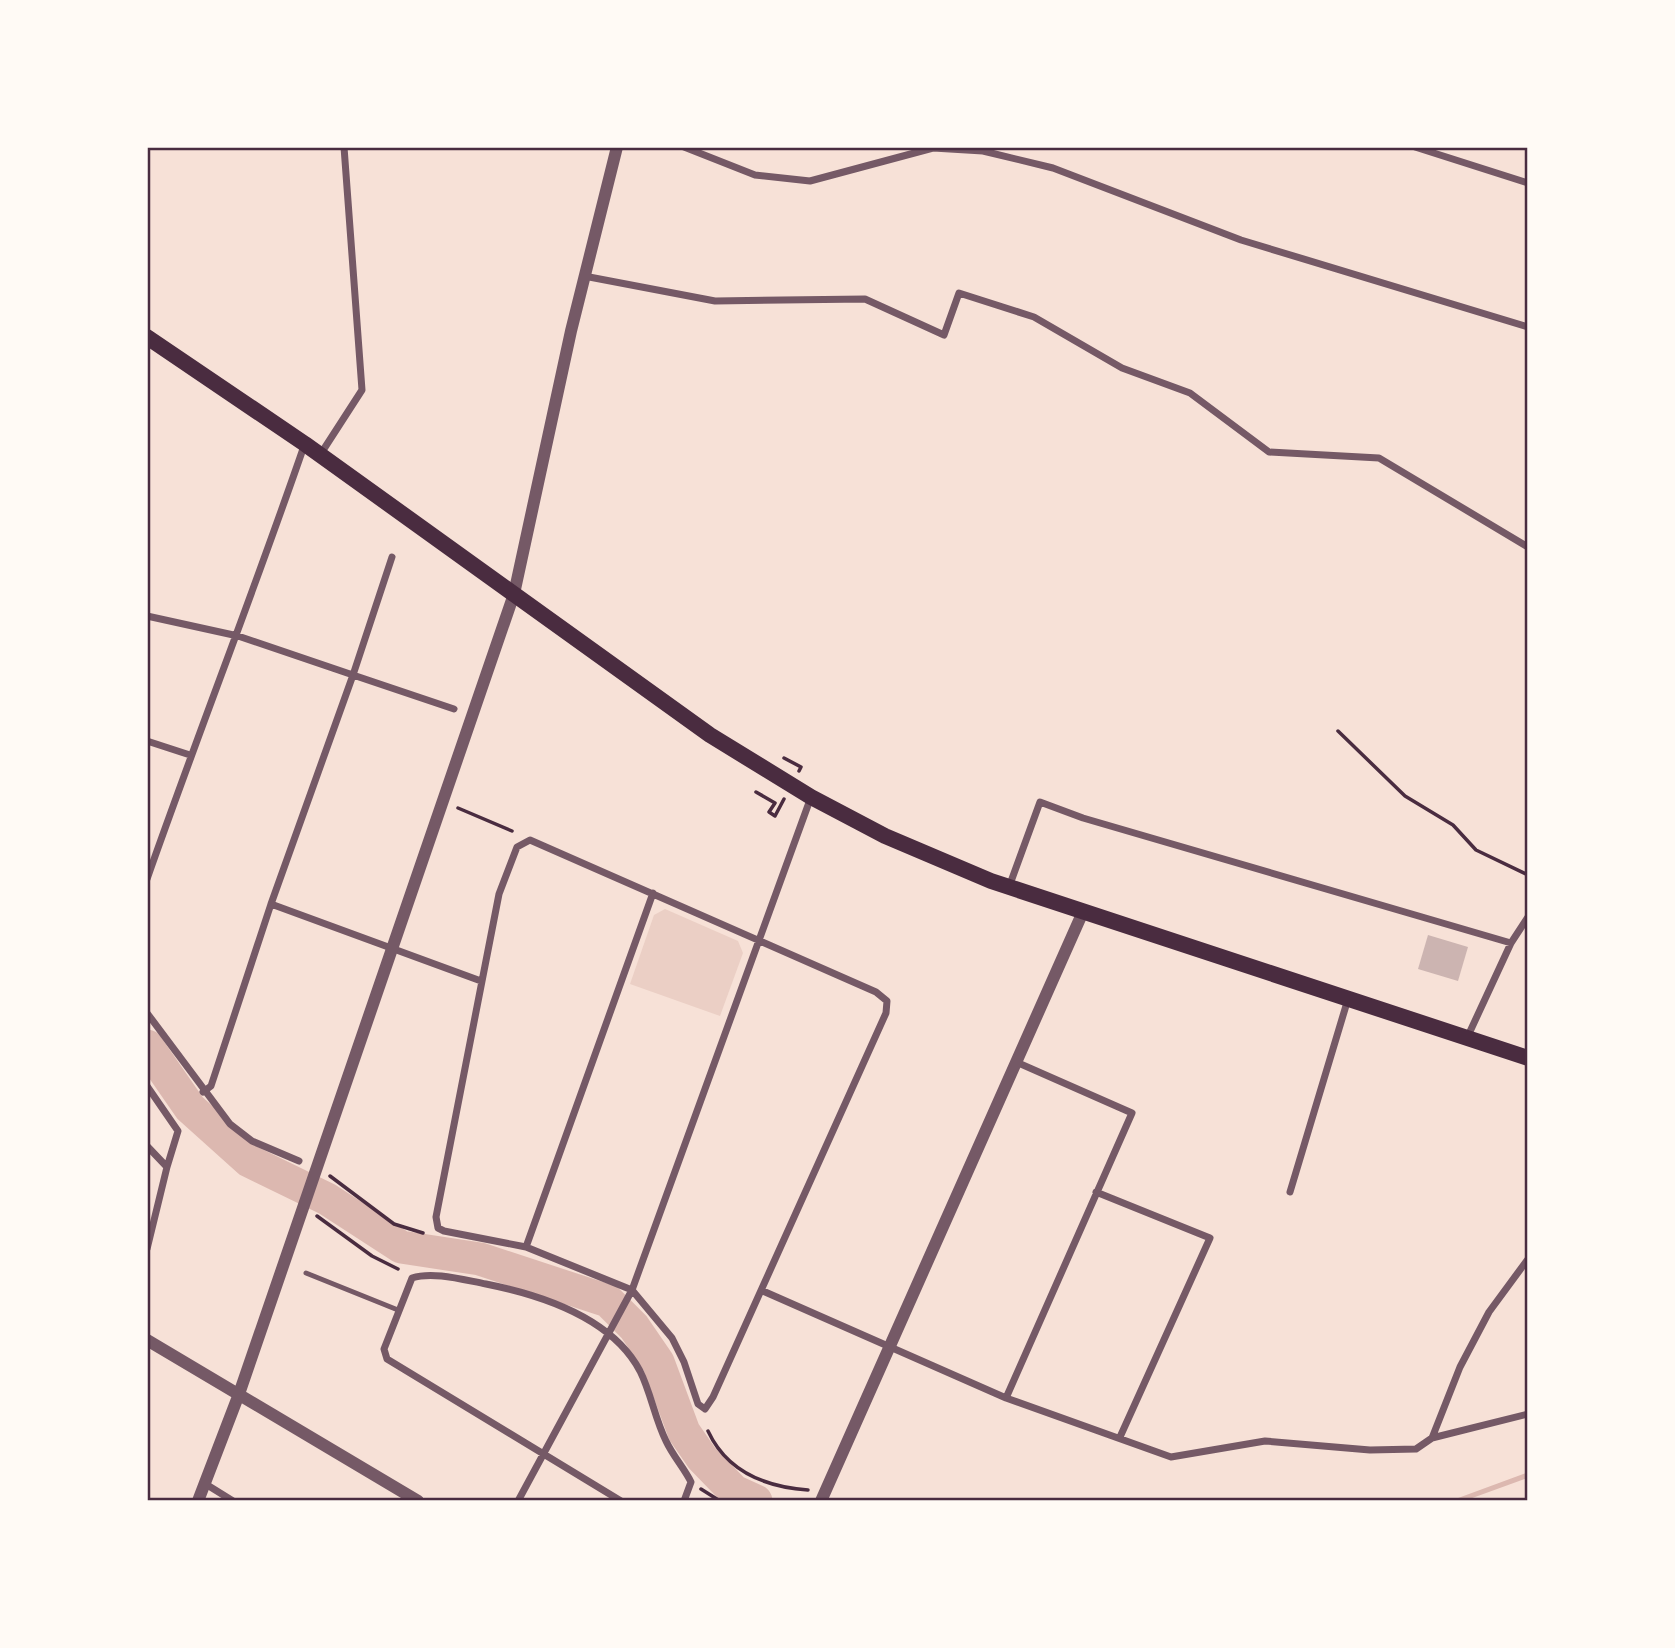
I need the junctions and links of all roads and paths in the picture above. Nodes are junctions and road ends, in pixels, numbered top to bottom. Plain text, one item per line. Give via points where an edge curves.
1 (344, 147) edge
2 (617, 147) edge
3 (684, 147) edge
4 (1415, 147) edge
5 (969, 148) edge
6 (1528, 183) edge
7 (584, 276) junction
8 (1528, 327) edge
9 (147, 337) edge
10 (305, 444) junction
11 (320, 455) junction
12 (1528, 548) edge
13 (392, 557) dead end
14 (514, 594) junction
15 (147, 616) edge
16 (238, 636) junction
17 (353, 675) junction
18 (454, 709) dead end
19 (1338, 731) dead end
20 (147, 741) edge
21 (773, 753) dead end
22 (190, 755) junction
23 (801, 766) dead end
24 (756, 792) dead end
25 (811, 797) junction
26 (458, 808) dead end
27 (775, 816) dead end
28 (512, 831) dead end
29 (1528, 875) edge
30 (147, 879) edge
31 (1009, 887) junction
32 (653, 893) junction
33 (271, 905) junction
34 (1082, 914) junction
35 (1528, 917) edge
36 (757, 939) junction
37 (1511, 943) junction
38 (392, 950) junction
39 (481, 981) junction
40 (1349, 998) junction
41 (147, 1013) edge
42 (1467, 1038) junction
43 (1528, 1058) edge
44 (1016, 1062) junction
45 (147, 1086) edge
46 (203, 1092) junction
47 (147, 1146) edge
48 (299, 1161) dead end
49 (167, 1167) junction
50 (328, 1175) dead end
51 (1097, 1192) junction
52 (1290, 1192) dead end
53 (317, 1216) dead end
54 (422, 1233) dead end
55 (526, 1247) junction
56 (147, 1249) edge
57 (1528, 1259) edge
58 (398, 1269) dead end
59 (306, 1273) dead end
60 (632, 1290) junction
61 (763, 1290) junction
62 (398, 1310) junction
63 (610, 1332) junction
64 (147, 1340) edge
65 (889, 1346) junction
66 (239, 1394) junction
67 (1006, 1398) junction
68 (1528, 1414) edge
69 (708, 1431) dead end
70 (1120, 1437) junction
71 (1432, 1438) junction
72 (544, 1456) junction
73 (204, 1483) junction
74 (700, 1488) dead end
75 (808, 1490) dead end
76 (822, 1498) edge
77 (198, 1501) edge
78 (233, 1501) edge
79 (418, 1501) edge
80 (518, 1501) edge
81 (621, 1501) edge
82 (684, 1501) edge
83 (720, 1501) edge

1 - 11 street via 362,390
2 - 7 street
3 - 5 street via 755,175 810,181 933,148
4 - 6 street
5 - 8 street via 1053,168 1241,240
7 - 12 street via 715,300 865,299 944,335 959,293 1034,317 1122,368 1190,393 1269,452 1379,458
7 - 14 street
9 - 10 main road
10 - 11 main road
10 - 16 street
11 - 14 main road
13 - 17 street
14 - 25 main road via 710,735
14 - 38 street
15 - 16 street
16 - 17 street
16 - 22 street
17 - 18 street
17 - 33 street
19 - 29 path via 1405,796 1453,825 1476,850
20 - 22 street
21 - 23 path
22 - 30 street
24 - 27 path via 775,803 769,812
25 - 31 main road via 885,836
25 - 36 street
26 - 28 path
31 - 34 main road
31 - 37 street via 1040,802
32 - 36 street
32 - 39 street via 538,842 524,841 499,894
32 - 55 street
33 - 38 street
33 - 46 street via 211,1086
34 - 40 main road
34 - 44 street
35 - 37 street
36 - 60 street
36 - 61 street via 876,992 887,1002
37 - 42 street
38 - 39 street
38 - 66 street
39 - 55 street via 436,1217 444,1231
40 - 42 main road
40 - 52 street
41 - 46 street
42 - 43 main road
44 - 51 street via 1132,1113
44 - 65 street
45 - 49 street via 178,1131
46 - 48 street via 230,1124 252,1141
47 - 49 street
49 - 56 street
50 - 54 path via 394,1224
51 - 67 street
51 - 70 street via 1210,1238
53 - 58 path
55 - 60 street
57 - 71 street via 1489,1312 1460,1367
59 - 62 lane
60 - 61 street via 672,1338 698,1404 705,1409
60 - 63 street
61 - 65 street
62 - 63 street via 412,1278 419,1275 539,1297
62 - 72 street via 384,1349 387,1359
63 - 72 street
63 - 82 street via 641,1373 667,1445 688,1475 691,1487
64 - 66 street
65 - 67 street
65 - 76 street
66 - 73 street
66 - 79 street
67 - 70 street
68 - 71 street
69 - 75 path via 715,1445 758,1482
70 - 71 street via 1171,1457 1265,1441 1416,1449
72 - 80 street
72 - 81 street
73 - 77 street
73 - 78 street
74 - 83 path

